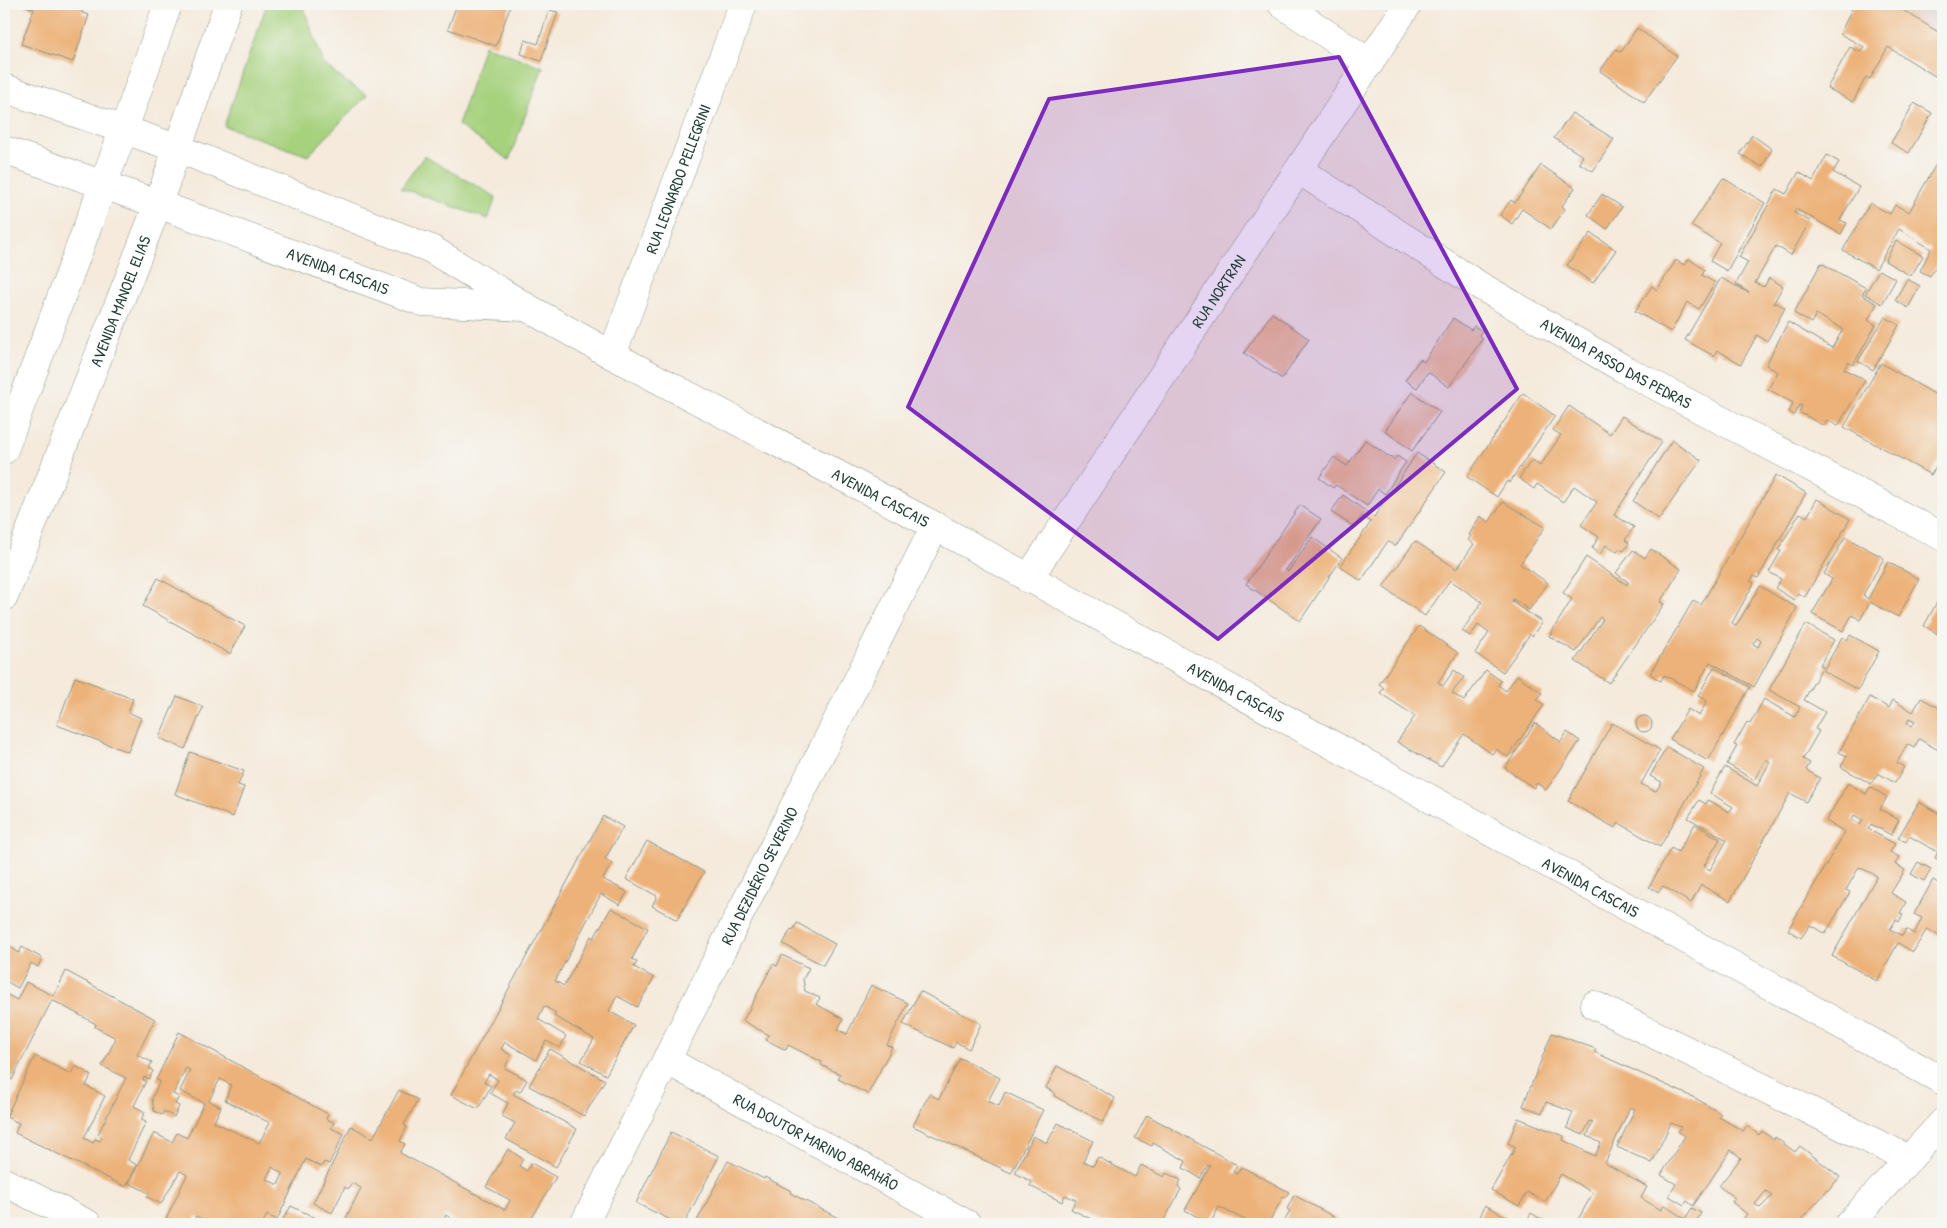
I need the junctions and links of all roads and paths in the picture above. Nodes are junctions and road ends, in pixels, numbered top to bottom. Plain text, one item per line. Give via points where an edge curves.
1 (168, 4) edge
2 (228, 4) edge
3 (743, 4) edge
4 (1282, 4) edge
5 (1408, 4) edge
6 (1370, 63) junction
7 (4, 88) edge
8 (124, 128) junction
9 (179, 149) junction
10 (4, 150) edge
11 (1300, 171) junction
12 (104, 184) junction
13 (158, 204) junction
14 (526, 308) junction
15 (612, 355) junction
16 (4, 450) edge
17 (935, 526) junction
18 (1943, 537) edge
19 (1028, 579) junction
20 (4, 597) edge
21 (1594, 1006) dead end
22 (666, 1060) junction
23 (1943, 1081) edge
24 (1943, 1122) edge
25 (1908, 1159) junction
26 (4, 1182) edge
27 (88, 1224) edge
28 (584, 1224) edge
29 (967, 1224) edge
30 (1849, 1224) edge

1 - 8 street
2 - 9 street, AVENIDA MANOEL ELIAS
3 - 15 street, RUA LEONARDO PELLEGRINI
4 - 6 street
5 - 6 street, RUA NORTRAN
6 - 11 street, RUA NORTRAN
7 - 8 street, AVENIDA CASCAIS
8 - 9 street, AVENIDA CASCAIS
8 - 12 street
9 - 13 street, AVENIDA MANOEL ELIAS
9 - 14 street, AVENIDA CASCAIS via 431,249
10 - 12 street, AVENIDA CASCAIS
11 - 18 street, AVENIDA PASSO DAS PEDRAS via 1477,284 1624,370
11 - 19 street, RUA NORTRAN
12 - 13 street, AVENIDA CASCAIS
12 - 16 street
13 - 14 street, AVENIDA CASCAIS via 422,302
13 - 20 street, AVENIDA MANOEL ELIAS
14 - 15 street, AVENIDA CASCAIS
15 - 17 street, AVENIDA CASCAIS
17 - 19 street, AVENIDA CASCAIS
17 - 22 street, RUA DEZIDÉRIO SEVERINO
19 - 23 street, AVENIDA CASCAIS
21 - 25 street
22 - 28 street, RUA DEZIDÉRIO SEVERINO
22 - 29 street, RUA DOUTOR MARINO ABRAHÃO
24 - 25 street
25 - 30 street
26 - 27 street

